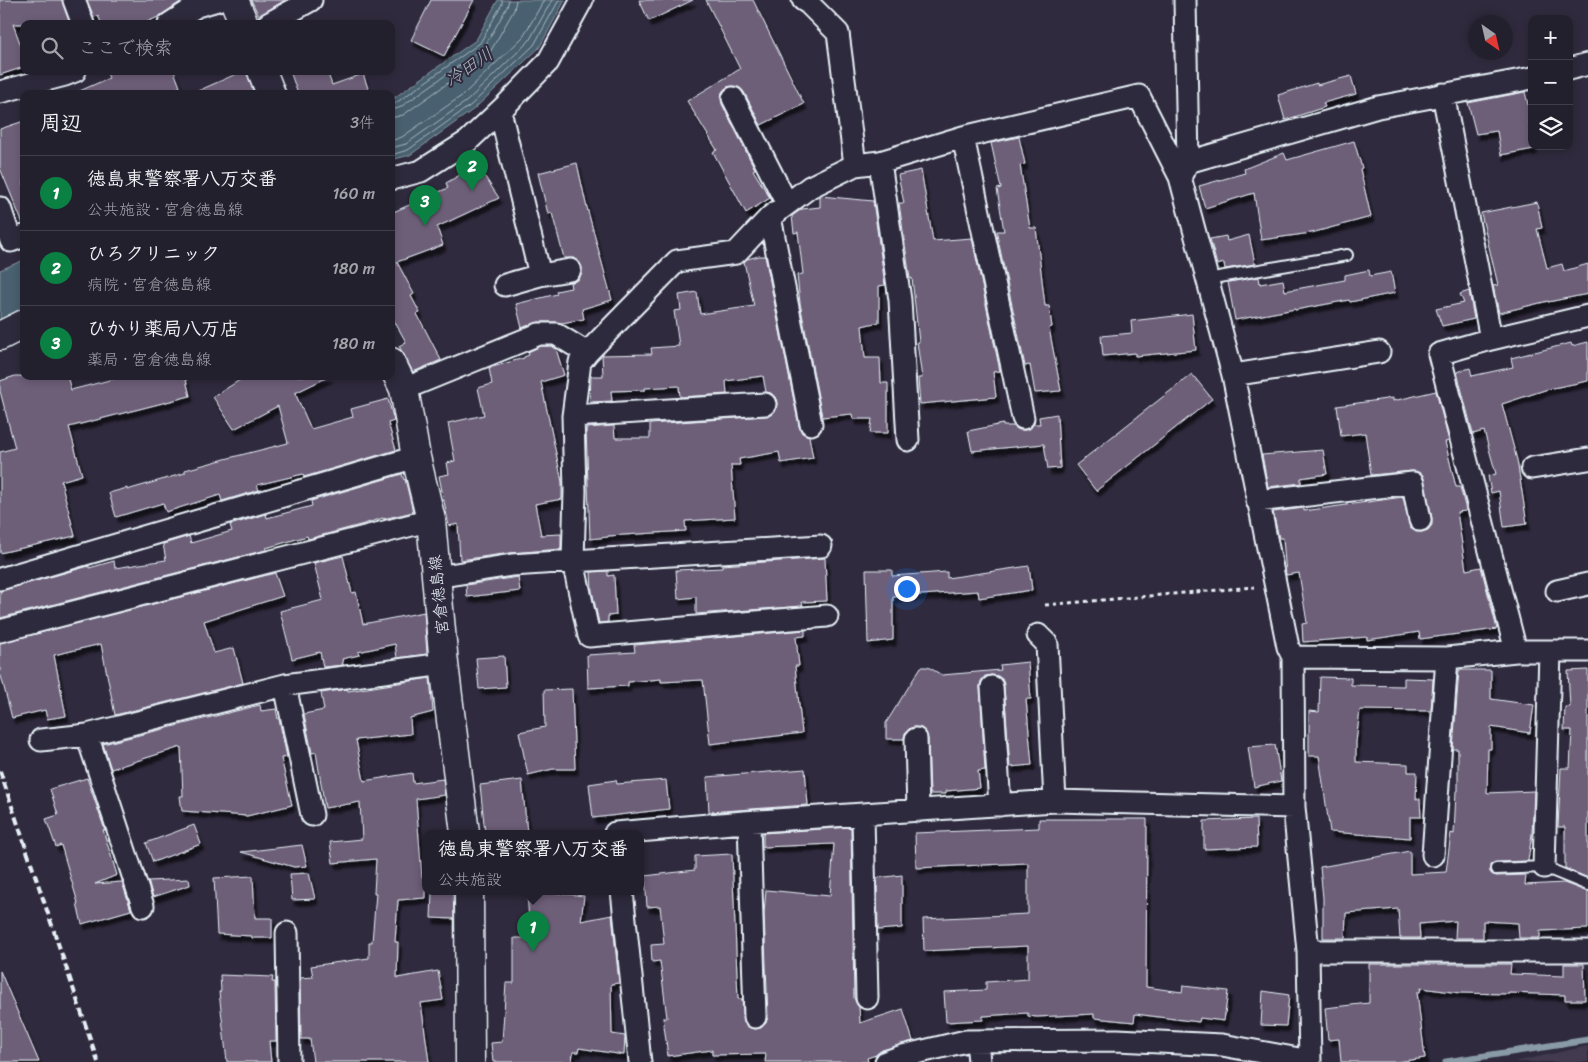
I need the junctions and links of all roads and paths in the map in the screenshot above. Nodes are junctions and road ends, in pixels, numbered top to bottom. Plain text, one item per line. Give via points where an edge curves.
1 (74, 0) edge
2 (218, 0) edge
3 (234, 0) edge
4 (312, 0) edge
5 (582, 0) edge
6 (803, 0) edge
7 (1185, 0) edge
8 (81, 20) edge
9 (175, 20) edge
10 (242, 20) edge
11 (275, 20) edge
12 (1588, 64) edge
13 (1573, 68) edge
14 (66, 75) edge
15 (264, 75) edge
16 (1528, 79) edge
17 (269, 90) edge
18 (0, 92) edge
19 (1443, 94) junction
20 (733, 98) dead end
21 (500, 111) junction
22 (963, 137) junction
23 (880, 162) junction
24 (855, 165) junction
25 (1184, 170) junction
26 (395, 178) edge
27 (787, 204) junction
28 (0, 208) edge
29 (770, 218) junction
30 (12, 241) edge
31 (1347, 255) dead end
32 (570, 270) dead end
33 (540, 275) junction
34 (1207, 279) junction
35 (505, 285) dead end
36 (1588, 316) edge
37 (20, 326) edge
38 (0, 336) edge
39 (1491, 339) junction
40 (587, 352) junction
41 (1379, 352) dead end
42 (395, 370) edge
43 (1233, 375) junction
44 (404, 389) junction
45 (765, 404) dead end
46 (573, 416) junction
47 (1023, 418) dead end
48 (811, 424) dead end
49 (908, 440) dead end
50 (416, 457) junction
51 (1588, 459) edge
52 (1532, 468) dead end
53 (1257, 500) junction
54 (430, 520) junction
55 (1420, 520) dead end
56 (822, 546) dead end
57 (574, 561) junction
58 (436, 577) junction
59 (0, 579) edge
60 (1588, 584) edge
61 (1275, 585) junction
62 (1557, 591) dead end
63 (1045, 605) dead end
64 (827, 616) dead end
65 (0, 631) edge
66 (1038, 635) dead end
67 (1516, 651) junction
68 (1550, 651) junction
69 (1588, 651) edge
70 (1293, 657) junction
71 (1447, 658) junction
72 (444, 664) junction
73 (285, 685) junction
74 (992, 687) dead end
75 (87, 736) junction
76 (916, 739) dead end
77 (41, 740) dead end
78 (1055, 801) junction
79 (1000, 805) junction
80 (1294, 808) junction
81 (918, 811) junction
82 (312, 815) dead end
83 (863, 815) junction
84 (749, 822) junction
85 (465, 830) edge
86 (644, 831) edge
87 (1433, 855) dead end
88 (1544, 867) junction
89 (1496, 869) dead end
90 (1588, 884) edge
91 (469, 895) edge
92 (622, 895) edge
93 (143, 906) dead end
94 (287, 933) dead end
95 (1308, 951) junction
96 (1588, 951) edge
97 (867, 998) dead end
98 (755, 1017) dead end
99 (977, 1040) junction
100 (1310, 1061) edge
101 (289, 1062) edge
102 (470, 1062) edge
103 (640, 1062) edge
104 (886, 1062) edge
105 (979, 1062) edge

1 - 8 street
2 - 9 street via 197,6
3 - 10 main road
4 - 11 street
5 - 21 street via 548,62
6 - 24 street via 838,33
7 - 25 street
12 - 13 street
14 - 18 street
15 - 17 main road
16 - 19 street
19 - 25 street via 1378,107
19 - 39 street
20 - 27 street
21 - 26 street via 468,141 421,172
21 - 33 street
22 - 23 street
22 - 25 street via 1139,96
22 - 47 street
23 - 24 street
23 - 49 street via 900,300
24 - 27 street via 810,187
25 - 34 street
27 - 29 street
28 - 30 street
29 - 40 street via 736,253 677,261
29 - 48 street
31 - 34 lane
32 - 33 street
33 - 35 street
34 - 43 street
36 - 39 street
37 - 38 main road
39 - 67 street via 1439,354
40 - 44 street via 556,334 539,334
40 - 46 street via 580,362
41 - 43 street
42 - 44 main road, 宮倉徳島線
43 - 53 street
44 - 50 main road, 宮倉徳島線
45 - 46 street
46 - 57 street
50 - 54 main road, 宮倉徳島線
50 - 59 street
51 - 52 street
53 - 55 street via 1413,483
53 - 61 street
54 - 58 main road, 宮倉徳島線
54 - 65 street
56 - 57 street
57 - 58 street via 512,565
57 - 64 street via 589,636
58 - 72 main road, 宮倉徳島線
60 - 62 street
61 - 63 path
61 - 70 street
66 - 78 street via 1047,644
67 - 68 street
67 - 71 street
68 - 69 street
68 - 88 street
70 - 71 street
70 - 80 street
71 - 87 street
72 - 73 street
72 - 85 main road, 宮倉徳島線
73 - 75 street
73 - 82 street
74 - 79 street
75 - 77 street
75 - 93 street
76 - 81 street
78 - 79 street
78 - 80 street
79 - 81 street
80 - 95 street
81 - 83 street
83 - 84 street
83 - 97 street
84 - 86 street
84 - 98 street
88 - 89 lane
88 - 90 lane
91 - 102 main road
92 - 103 street
94 - 101 street
95 - 96 street
95 - 100 street
99 - 100 street via 1117,1040 1222,1045
99 - 104 street
99 - 105 street

